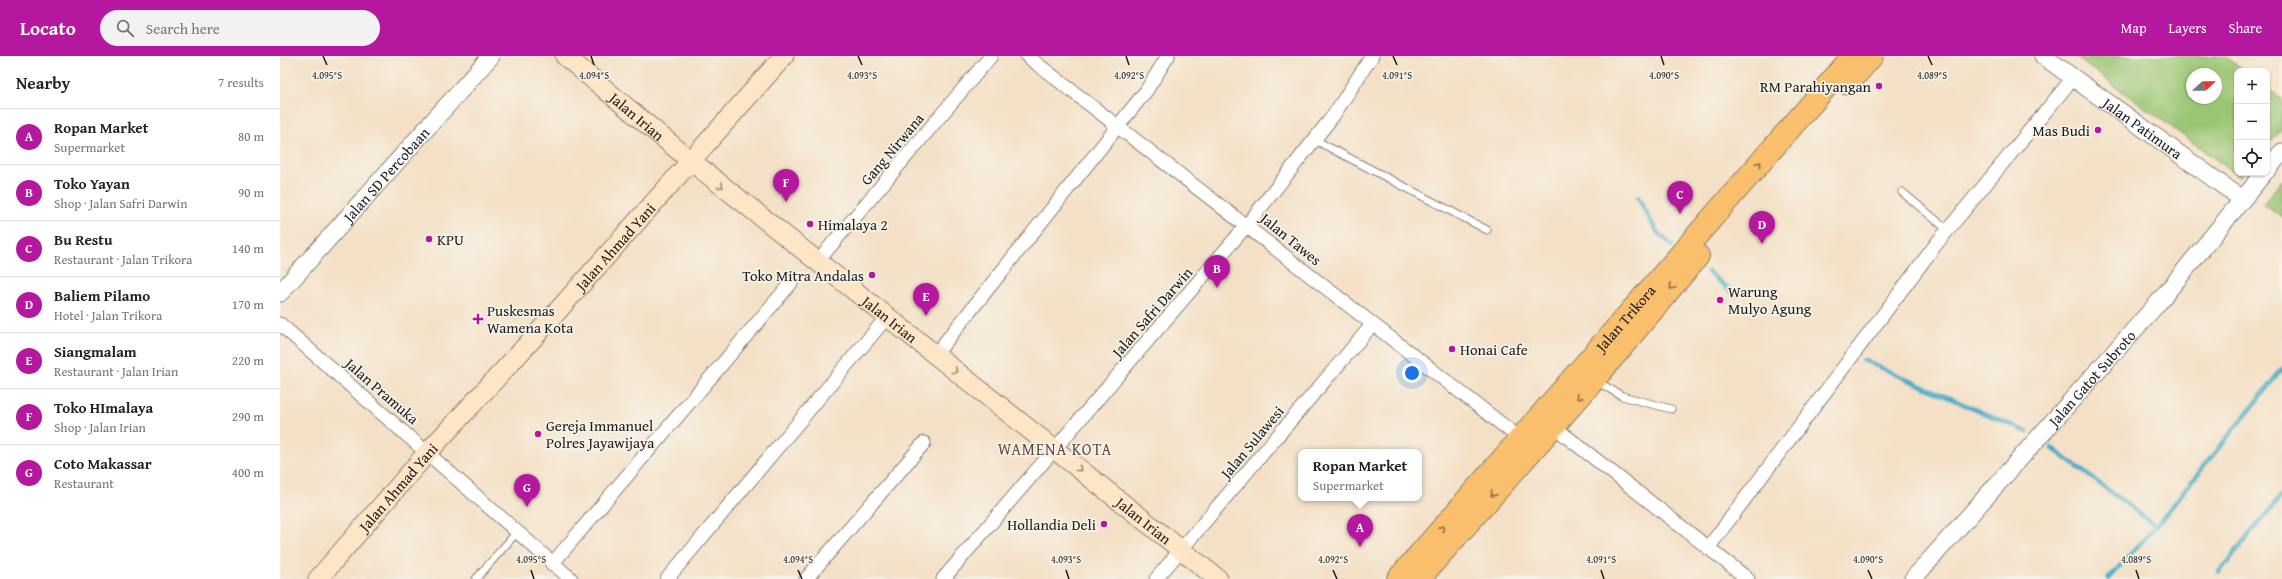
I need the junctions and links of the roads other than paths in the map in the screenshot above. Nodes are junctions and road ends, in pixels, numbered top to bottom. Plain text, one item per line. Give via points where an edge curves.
1 (491, 56) edge
2 (565, 56) edge
3 (784, 56) edge
4 (991, 56) edge
5 (1027, 56) edge
6 (1168, 56) edge
7 (1372, 56) edge
8 (1853, 56) edge
9 (1872, 56) edge
10 (2043, 56) edge
11 (2073, 78) junction
12 (1118, 126) junction
13 (1315, 140) junction
14 (2282, 152) edge
15 (691, 161) junction
16 (2270, 166) edge
17 (2261, 176) edge
18 (1740, 186) junction
19 (1902, 192) dead end
20 (2242, 199) junction
21 (1248, 225) junction
22 (1487, 230) dead end
23 (1948, 230) junction
24 (1712, 232) dead end
25 (817, 262) junction
26 (791, 283) dead end
27 (280, 293) edge
28 (887, 317) junction
29 (280, 324) edge
30 (1372, 325) junction
31 (935, 355) junction
32 (1594, 380) junction
33 (1671, 409) dead end
34 (1547, 421) junction
35 (924, 443) dead end
36 (1527, 444) junction
37 (1055, 450) junction
38 (428, 452) junction
39 (516, 532) junction
40 (1708, 548) junction
41 (1181, 550) junction
42 (1433, 550) junction
43 (552, 564) junction
44 (318, 579) edge
45 (476, 579) edge
46 (571, 579) edge
47 (667, 579) edge
48 (806, 579) edge
49 (943, 579) edge
50 (1156, 579) edge
51 (1218, 579) edge
52 (1398, 579) edge
53 (1418, 579) edge
54 (1748, 579) edge
55 (1913, 579) edge

1 - 27 street, Jalan SD Percobaan
2 - 15 main road, Jalan Irian
3 - 15 main road, Jalan Ahmad Yani
4 - 25 street, Gang Nirwana
5 - 12 street, Jalan Tawes
6 - 12 street
7 - 13 street, Jalan Safri Darwin
18 -> 8 highway, Jalan Trikora
9 -> 32 highway, Jalan Trikora via 1696,258
10 - 11 street, Jalan Patimura
11 - 20 street, Jalan Patimura
11 - 23 street
12 - 21 street, Jalan Tawes
12 - 31 street
13 - 21 street, Jalan Safri Darwin
13 - 22 lane
14 - 16 street
15 -> 25 main road, Jalan Irian
15 - 38 main road, Jalan Ahmad Yani
17 - 20 street, Jalan Gatot Subroto
18 - 24 lane
18 - 34 highway, Jalan Trikora
19 - 23 lane
20 - 55 street, Jalan Gatot Subroto via 2158,303
21 - 30 street, Jalan Tawes
21 - 37 street, Jalan Safri Darwin
23 - 40 street
25 - 28 main road, Jalan Irian
26 - 43 street
28 - 31 main road, Jalan Irian
28 - 47 street
29 - 38 street, Jalan Pramuka
30 - 36 street, Jalan Tawes
30 - 41 street, Jalan Sulawesi
31 -> 37 main road, Jalan Irian
32 - 33 lane via 1622,396
32 -> 34 highway, Jalan Trikora
34 - 36 highway, Jalan Trikora
34 - 40 street
35 - 48 street
36 - 42 highway, Jalan Trikora
37 -> 41 main road, Jalan Irian
37 - 49 street, Jalan Safri Darwin
38 - 39 street, Jalan Pramuka
38 - 44 main road, Jalan Ahmad Yani
39 - 43 street, Jalan Pramuka
39 - 45 lane
40 - 54 street
41 - 50 street, Jalan Sulawesi
41 - 51 main road, Jalan Irian
42 - 52 highway, Jalan Trikora
42 - 53 highway, Jalan Trikora
43 - 46 street, Jalan Pramuka

